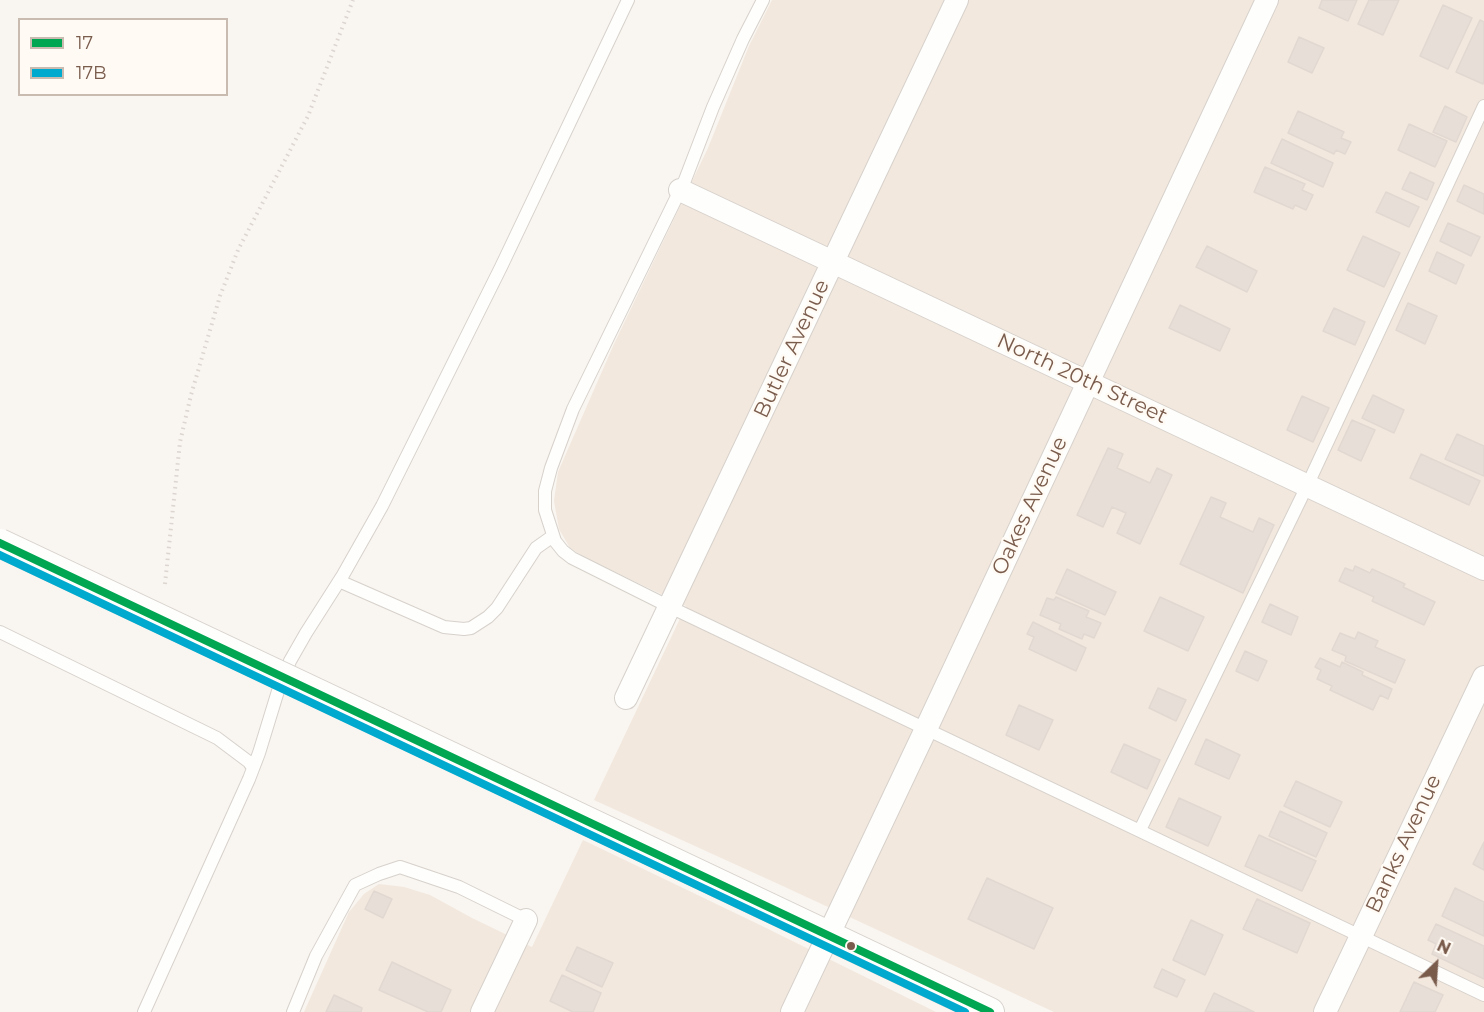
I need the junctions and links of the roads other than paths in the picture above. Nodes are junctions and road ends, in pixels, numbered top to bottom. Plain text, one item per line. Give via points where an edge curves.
1 (628, 0) edge
2 (763, 0) edge
3 (957, 0) edge
4 (1267, 0) edge
5 (1484, 106) edge
6 (680, 190) junction
7 (833, 262) junction
8 (1088, 382) junction
9 (1307, 486) junction
10 (553, 536) junction
11 (0, 543) edge
12 (1484, 569) edge
13 (339, 581) junction
14 (670, 607) junction
15 (0, 632) edge
16 (1484, 677) edge
17 (626, 698) dead end
18 (927, 729) junction
19 (253, 768) junction
20 (1140, 830) junction
21 (526, 920) joint
22 (828, 936) junction
23 (1361, 936) junction
24 (1484, 995) edge
25 (144, 1012) edge
26 (293, 1012) edge
27 (482, 1012) edge
28 (792, 1012) edge
29 (990, 1012) edge
30 (1325, 1012) edge

1 - 13 lane via 501,267 382,506
2 - 6 lane
3 - 7 street, Butler Avenue
4 - 8 street, Oakes Avenue
5 - 9 lane
6 - 7 street, North 20th Street
6 - 10 lane via 573,409 551,468 545,510
7 - 8 street, North 20th Street
7 - 14 street, Butler Avenue
8 - 9 street, North 20th Street
8 - 18 street, Oakes Avenue
9 - 12 street, North 20th Street
9 - 20 lane
10 - 13 lane via 536,548 488,617 471,628 444,627
10 - 14 lane via 572,558
11 - 22 street, bridge
13 - 19 lane via 290,661
14 - 17 street, Butler Avenue
14 - 18 lane
15 - 19 lane via 217,738
16 - 23 street, Banks Avenue
18 - 20 lane
18 - 22 street, Oakes Avenue
19 - 25 lane
20 - 23 lane
21 - 26 lane via 459,887 400,867 379,874 355,885 316,956
21 - 27 street
22 - 28 street, Oakes Avenue
22 - 29 street
23 - 24 lane
23 - 30 street, Banks Avenue

